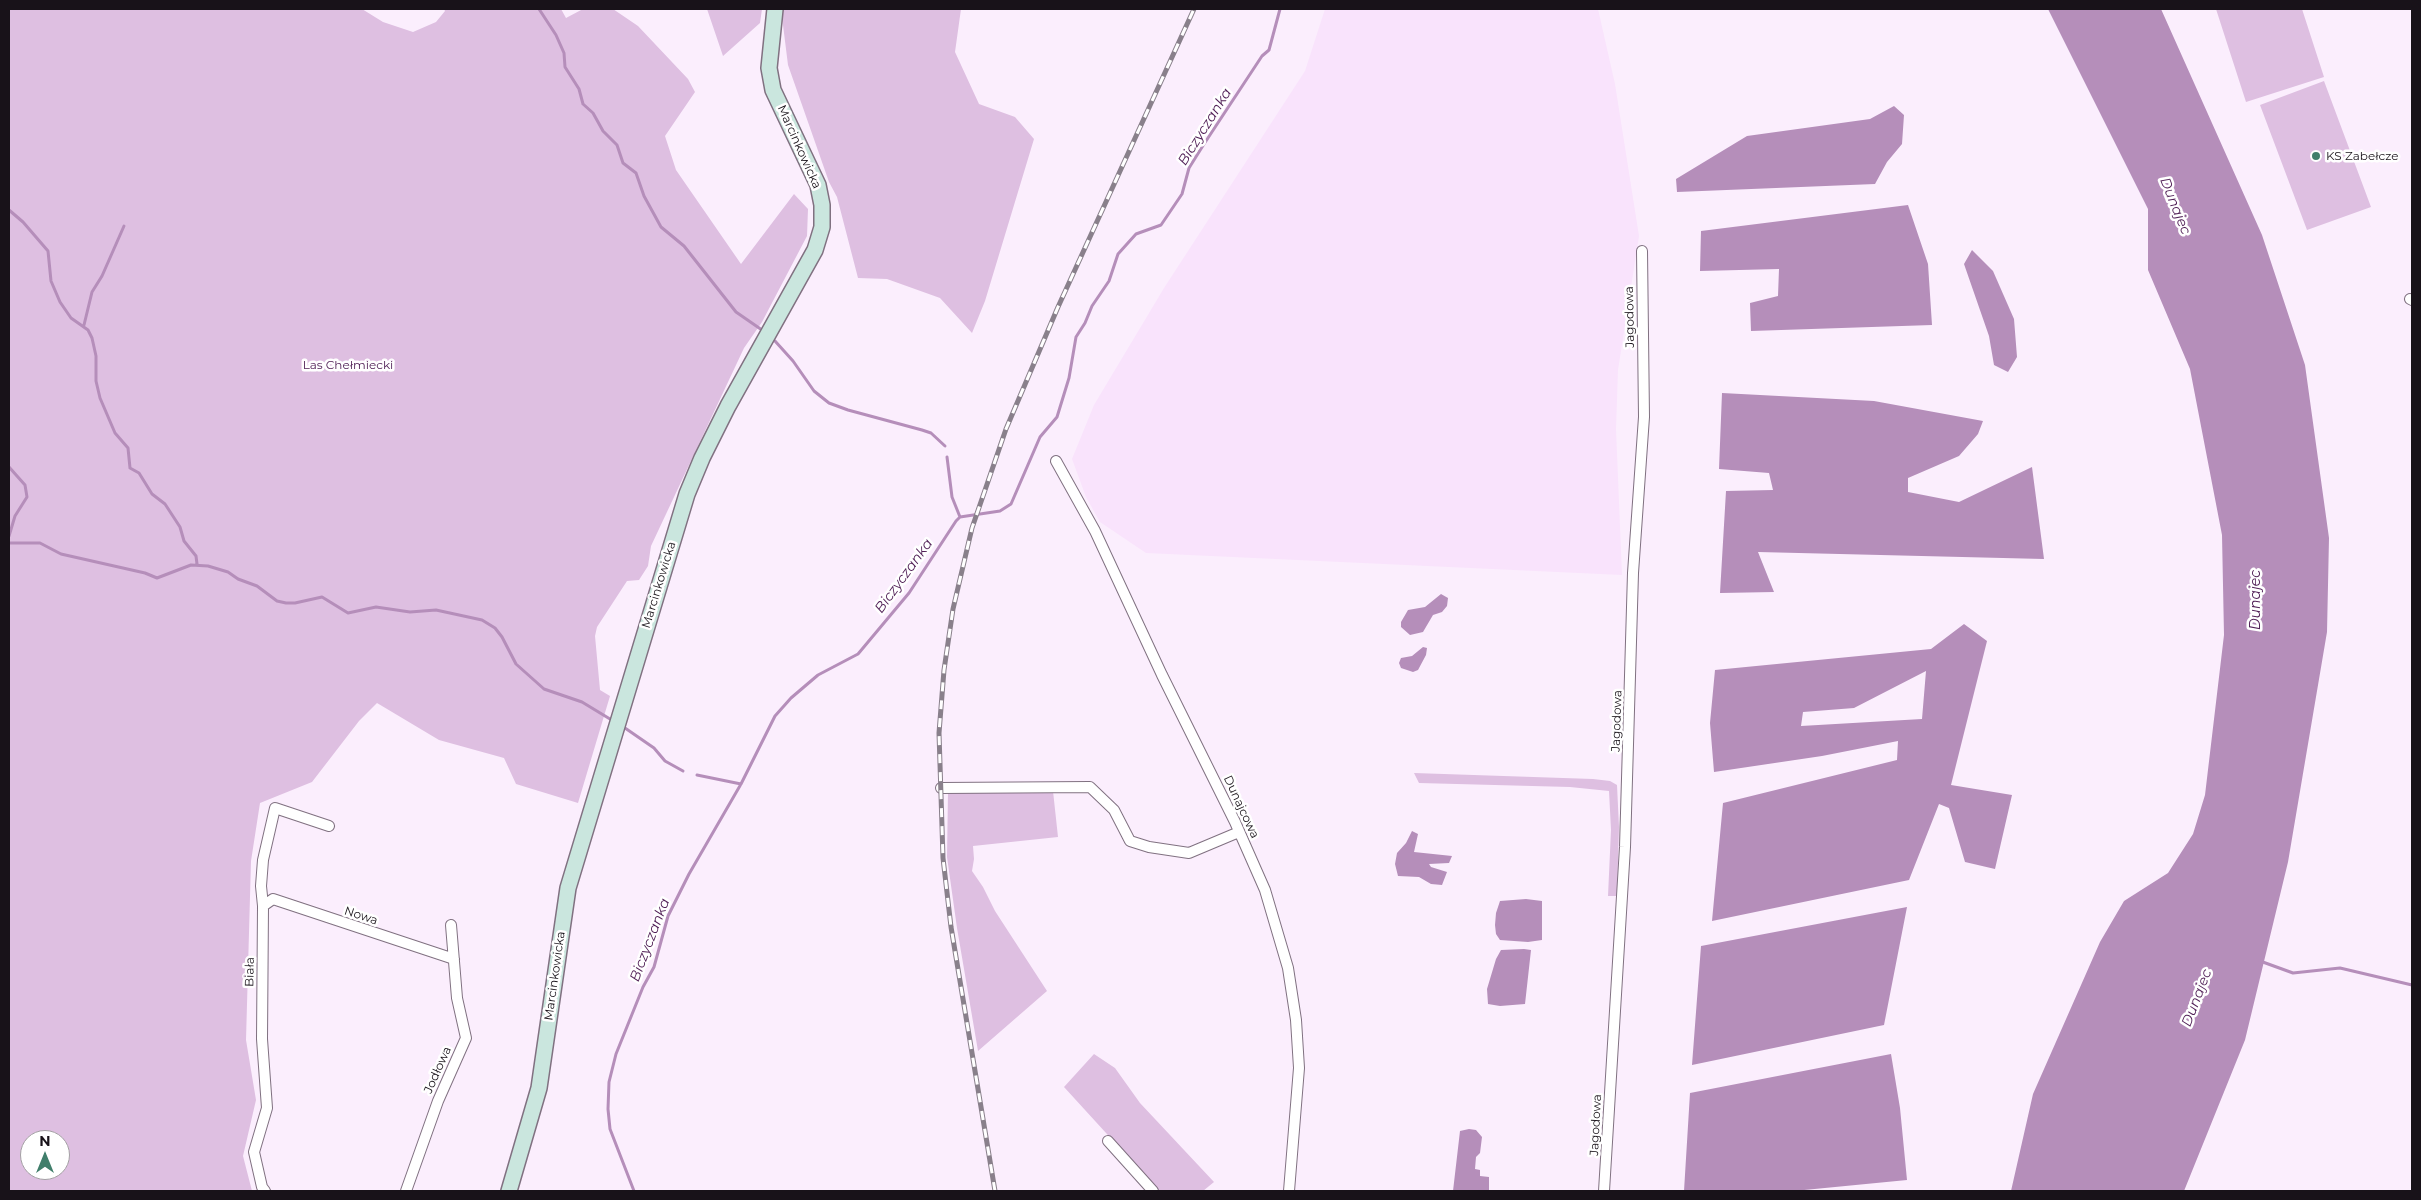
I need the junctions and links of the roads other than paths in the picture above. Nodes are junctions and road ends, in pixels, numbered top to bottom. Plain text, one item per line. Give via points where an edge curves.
1 (775, 9) edge
2 (1642, 251) dead end
3 (1056, 461) dead end
4 (941, 788) dead end
5 (329, 826) dead end
6 (1239, 832) junction
7 (264, 906) junction
8 (451, 925) dead end
9 (454, 960) junction
10 (1108, 1141) dead end
11 (265, 1191) edge
12 (406, 1191) edge
13 (510, 1191) edge
14 (1153, 1191) edge
15 (1288, 1191) edge
16 (1604, 1191) edge

1 - 13 street, Marcinkowicka via 769,68 773,90 818,185 822,228 815,250 728,406 687,494 568,888 539,1088
2 - 16 street, Jagodowa via 1644,417 1633,573 1625,847
3 - 6 street, Dunajcowa via 1095,531
4 - 6 street via 1090,787 1114,810 1130,841 1181,852 1189,853
5 - 7 street, Biała via 275,808 262,865
6 - 15 street, Dunajcowa via 1267,898 1288,968 1296,1020 1300,1068
7 - 9 street, Nowa via 273,899
7 - 11 street, Biała via 262,1039 267,1108 254,1152
8 - 9 street, Jodłowa
9 - 12 street, Jodłowa via 457,998 466,1038 438,1101
10 - 14 street

